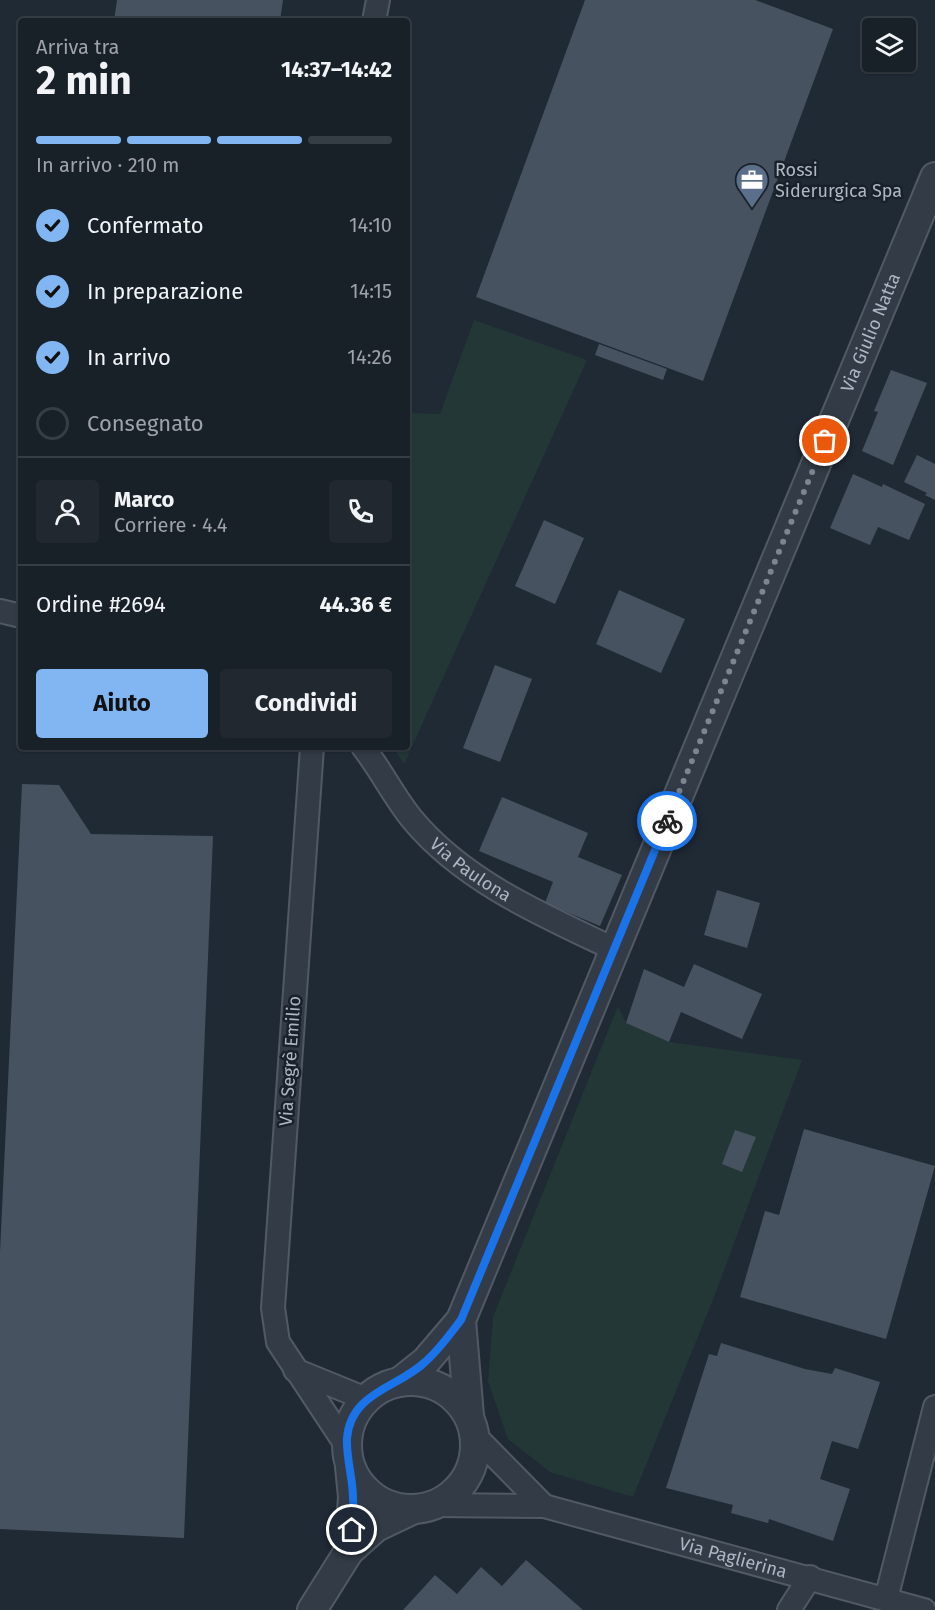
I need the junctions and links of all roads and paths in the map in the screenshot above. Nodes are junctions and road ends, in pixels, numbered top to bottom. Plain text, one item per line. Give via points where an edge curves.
1 (378, 0) edge
2 (375, 18) edge
3 (935, 177) edge
4 (0, 611) edge
5 (18, 615) edge
6 (312, 750) edge
7 (365, 750) edge
8 (614, 949) junction
9 (461, 1320) junction
10 (295, 1371) junction
11 (401, 1381) junction
12 (366, 1399) junction
13 (935, 1407) edge
14 (472, 1426) junction
15 (348, 1454) junction
16 (544, 1506) junction
17 (425, 1507) junction
18 (349, 1551) junction
19 (810, 1577) junction
20 (886, 1599) junction
21 (312, 1610) edge
22 (789, 1610) edge
23 (924, 1610) edge

1 - 2 street
3 - 8 street, Via Giulio Natta
4 - 5 street
6 - 10 street, Via Segrè Emilio via 273,1308 278,1342
7 - 8 street, Via Paulona via 412,820 464,868 523,905
8 - 9 street, Via Giulio Natta
9 - 11 street, Via Giulio Natta via 426,1361
9 - 14 street, Via Giulio Natta
10 - 12 street
10 - 15 street, Via Segrè Emilio
11 - 12 street via 382,1387
11 - 14 street via 422,1381 441,1388 457,1400
12 - 15 street via 354,1416 347,1437
13 - 20 street
14 - 16 street
14 - 17 street via 475,1456 468,1475 455,1493
15 - 17 street via 357,1480 372,1496 392,1507
15 - 18 street via 353,1497
16 - 17 street, Via Paglierina
16 - 19 street, Via Paglierina
17 - 18 street via 376,1527
18 - 21 street
19 - 20 street, Via Paglierina
19 - 22 street
20 - 23 street, Via Paglierina

